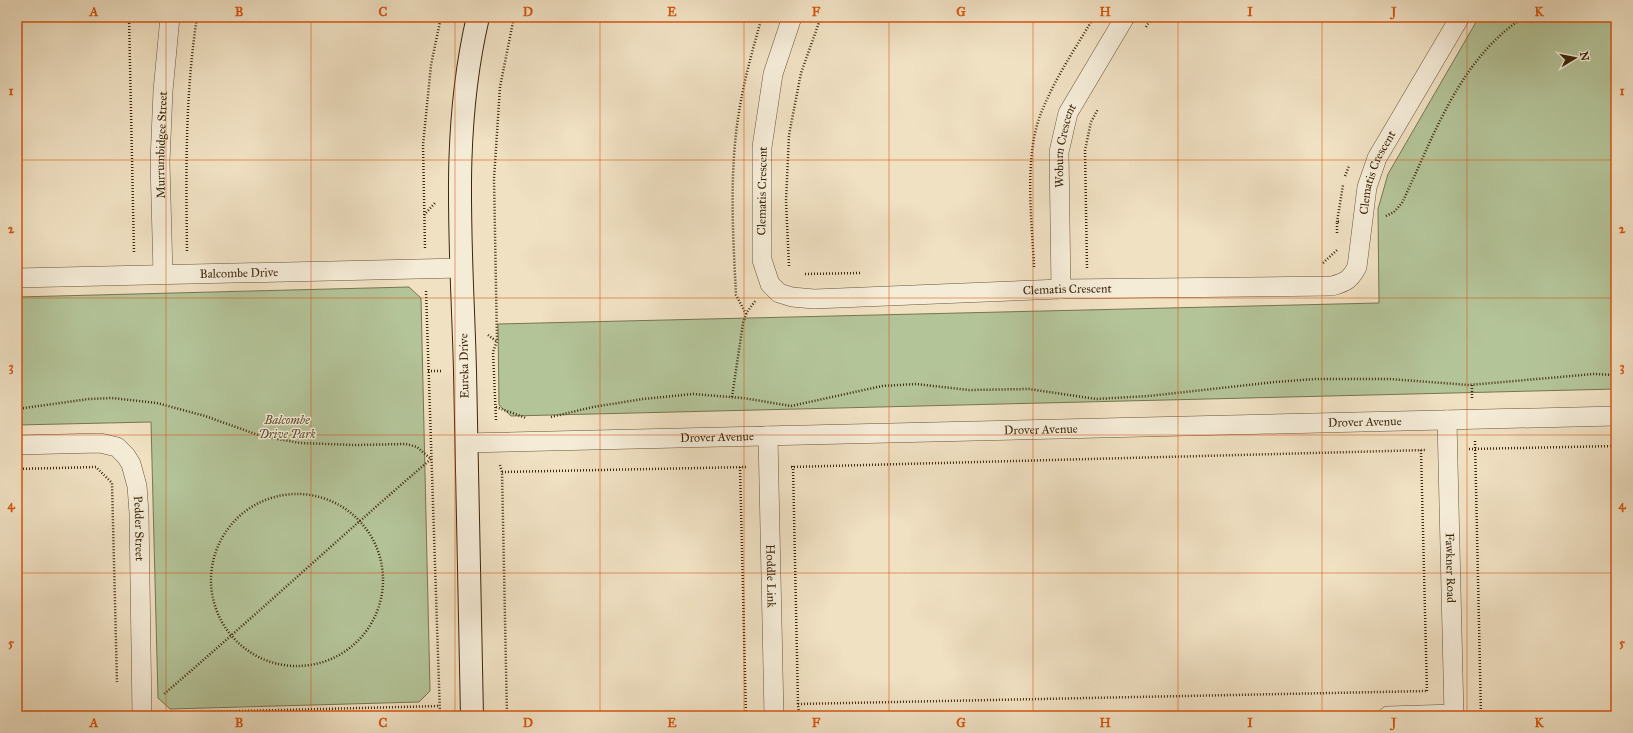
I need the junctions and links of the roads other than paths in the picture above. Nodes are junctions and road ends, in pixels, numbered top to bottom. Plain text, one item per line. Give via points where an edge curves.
1 (170, 17) edge
2 (478, 17) edge
3 (792, 17) edge
4 (1125, 17) edge
5 (1460, 17) edge
6 (461, 268) junction
7 (164, 274) junction
8 (17, 278) edge
9 (1061, 289) junction
10 (1616, 416) edge
11 (1447, 420) junction
12 (768, 436) junction
13 (466, 443) junction
14 (17, 445) edge
15 (142, 715) edge
16 (1454, 715) edge
17 (472, 716) edge
18 (774, 716) edge
19 (1388, 716) edge

1 - 7 street, Murrumbidgee Street via 160,162
2 - 6 street, Eureka Drive via 466,77 461,141
3 - 9 street, Clematis Crescent via 773,74 762,147 762,260 770,284 778,293 814,299
4 - 9 street, Woburn Crescent via 1068,112 1059,152
5 - 9 street, Clematis Crescent via 1377,158 1367,187 1357,267 1351,278 1332,286
6 - 7 street, Balcombe Drive
6 - 13 street, Eureka Drive
7 - 8 street, Balcombe Drive
10 - 11 street, Drover Avenue
11 - 12 street, Drover Avenue
11 - 16 street, Fawkner Road
12 - 13 street, Drover Avenue
12 - 18 street, Hoddle Link
13 - 17 street, Eureka Drive
14 - 15 street, Pedder Street via 100,443 117,447 131,464 137,486
16 - 19 street

